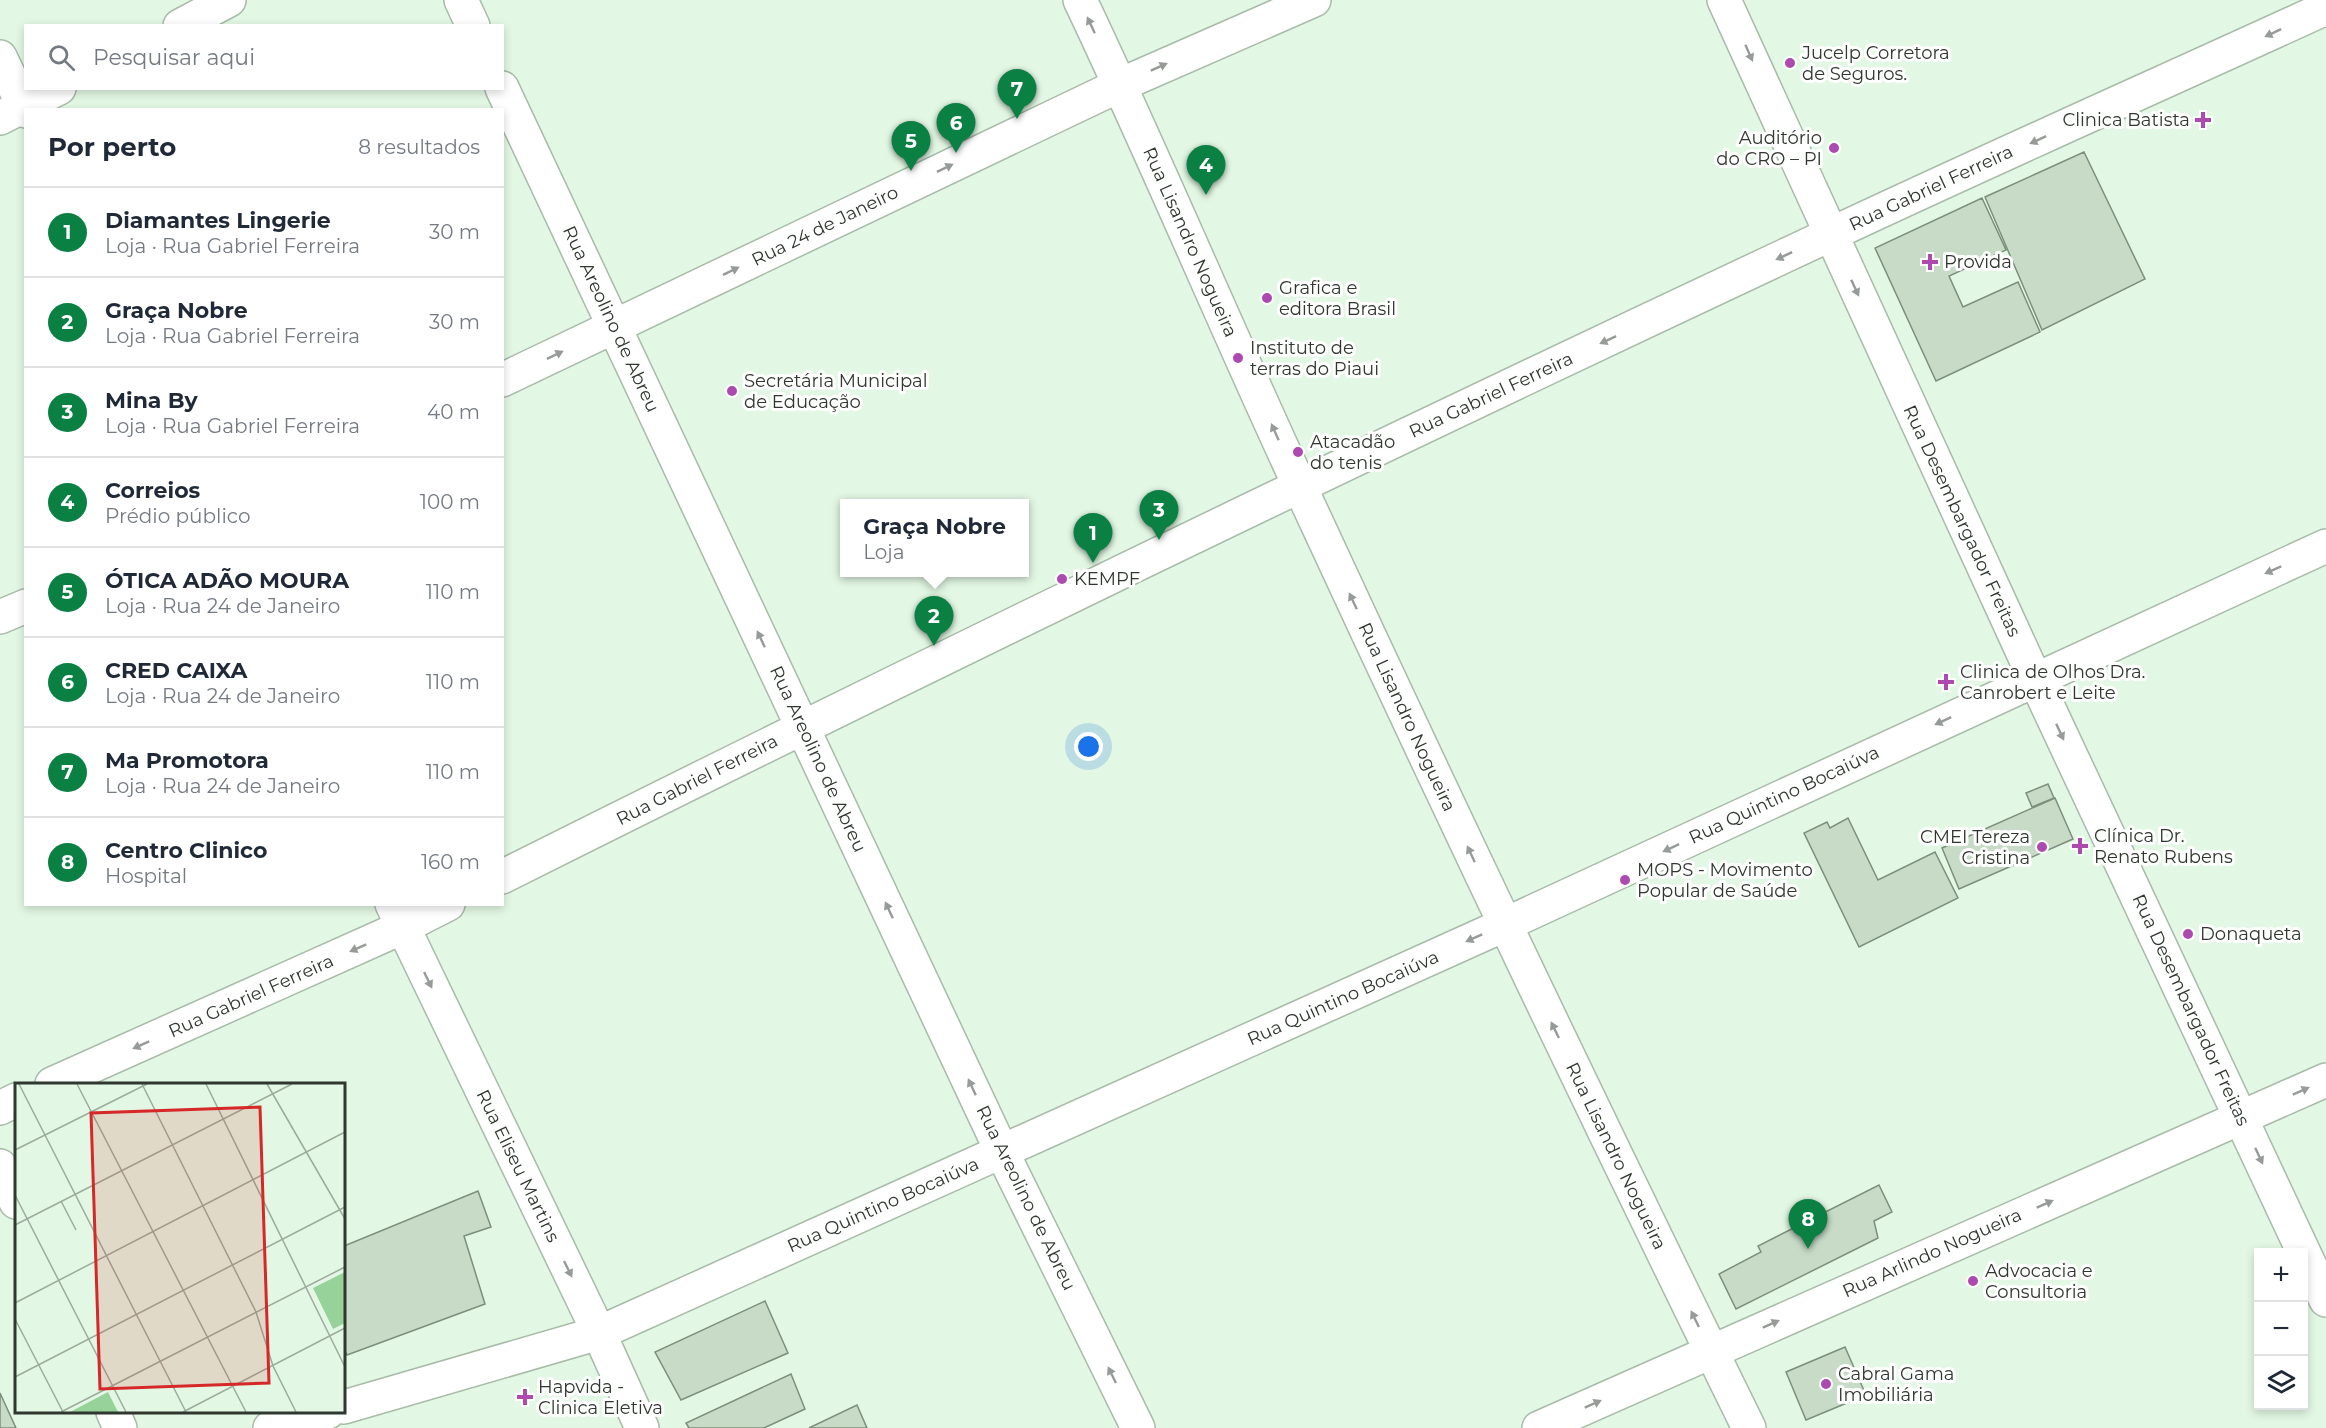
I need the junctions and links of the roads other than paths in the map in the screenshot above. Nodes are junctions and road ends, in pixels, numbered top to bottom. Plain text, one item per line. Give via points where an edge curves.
1 (229, 0) edge
2 (461, 0) edge
3 (1080, 0) edge
4 (1314, 0) edge
5 (1724, 0) edge
6 (2326, 8) edge
7 (184, 24) edge
8 (472, 24) edge
9 (0, 57) edge
10 (1120, 85) junction
11 (55, 90) edge
12 (503, 90) edge
13 (16, 112) edge
14 (1831, 234) junction
15 (615, 327) junction
16 (504, 380) edge
17 (1299, 486) junction
18 (2326, 546) edge
19 (24, 607) edge
20 (0, 617) edge
21 (2034, 679) junction
22 (803, 727) junction
23 (504, 876) edge
24 (440, 906) edge
25 (398, 916) edge
26 (1504, 925) junction
27 (2326, 1080) edge
28 (54, 1083) edge
29 (15, 1101) edge
30 (0, 1108) edge
31 (2242, 1118) junction
32 (1002, 1152) junction
33 (0, 1166) edge
34 (15, 1200) edge
35 (2326, 1300) edge
36 (599, 1333) junction
37 (1711, 1351) junction
38 (345, 1407) edge
39 (113, 1413) edge
40 (324, 1413) edge
41 (120, 1428) edge
42 (270, 1428) edge
43 (642, 1428) edge
44 (1138, 1428) edge
45 (1539, 1428) edge
46 (1749, 1428) edge

1 - 7 street
2 - 8 street
10 -> 3 street, Rua Lisandro Nogueira
10 -> 4 street, Rua 24 de Janeiro
5 -> 14 street, Rua Desembargador Freitas
6 -> 14 street, Rua Gabriel Ferreira
9 - 13 street
15 -> 10 street, Rua 24 de Janeiro
17 -> 10 street, Rua Lisandro Nogueira
11 - 13 street
12 - 15 street, Rua Areolino de Abreu
14 -> 17 street, Rua Gabriel Ferreira
14 -> 21 street, Rua Desembargador Freitas
16 -> 15 street, Rua 24 de Janeiro
22 -> 15 street, Rua Areolino de Abreu
17 - 22 street, Rua Gabriel Ferreira
26 -> 17 street, Rua Lisandro Nogueira
18 -> 21 street, Rua Quintino Bocaiúva
19 - 20 street
21 -> 26 street, Rua Quintino Bocaiúva
21 -> 31 street, Rua Desembargador Freitas
22 - 23 street, Rua Gabriel Ferreira
32 -> 22 street, Rua Areolino de Abreu
24 - 25 street, Rua Gabriel Ferreira
25 -> 28 street, Rua Gabriel Ferreira
25 -> 36 street, Rua Eliseu Martins
26 -> 32 street, Rua Quintino Bocaiúva
37 -> 26 street, Rua Lisandro Nogueira
31 -> 27 street, Rua Arlindo Nogueira
29 - 30 street
31 -> 35 street, Rua Desembargador Freitas
37 -> 31 street, Rua Arlindo Nogueira
32 - 36 street, Rua Quintino Bocaiúva
44 -> 32 street, Rua Areolino de Abreu
33 - 34 street
36 - 38 street, Rua Quintino Bocaiúva
36 - 43 street, Rua Eliseu Martins
45 -> 37 street, Rua Arlindo Nogueira
37 - 46 street, Rua Lisandro Nogueira
39 - 41 street
40 - 42 street

